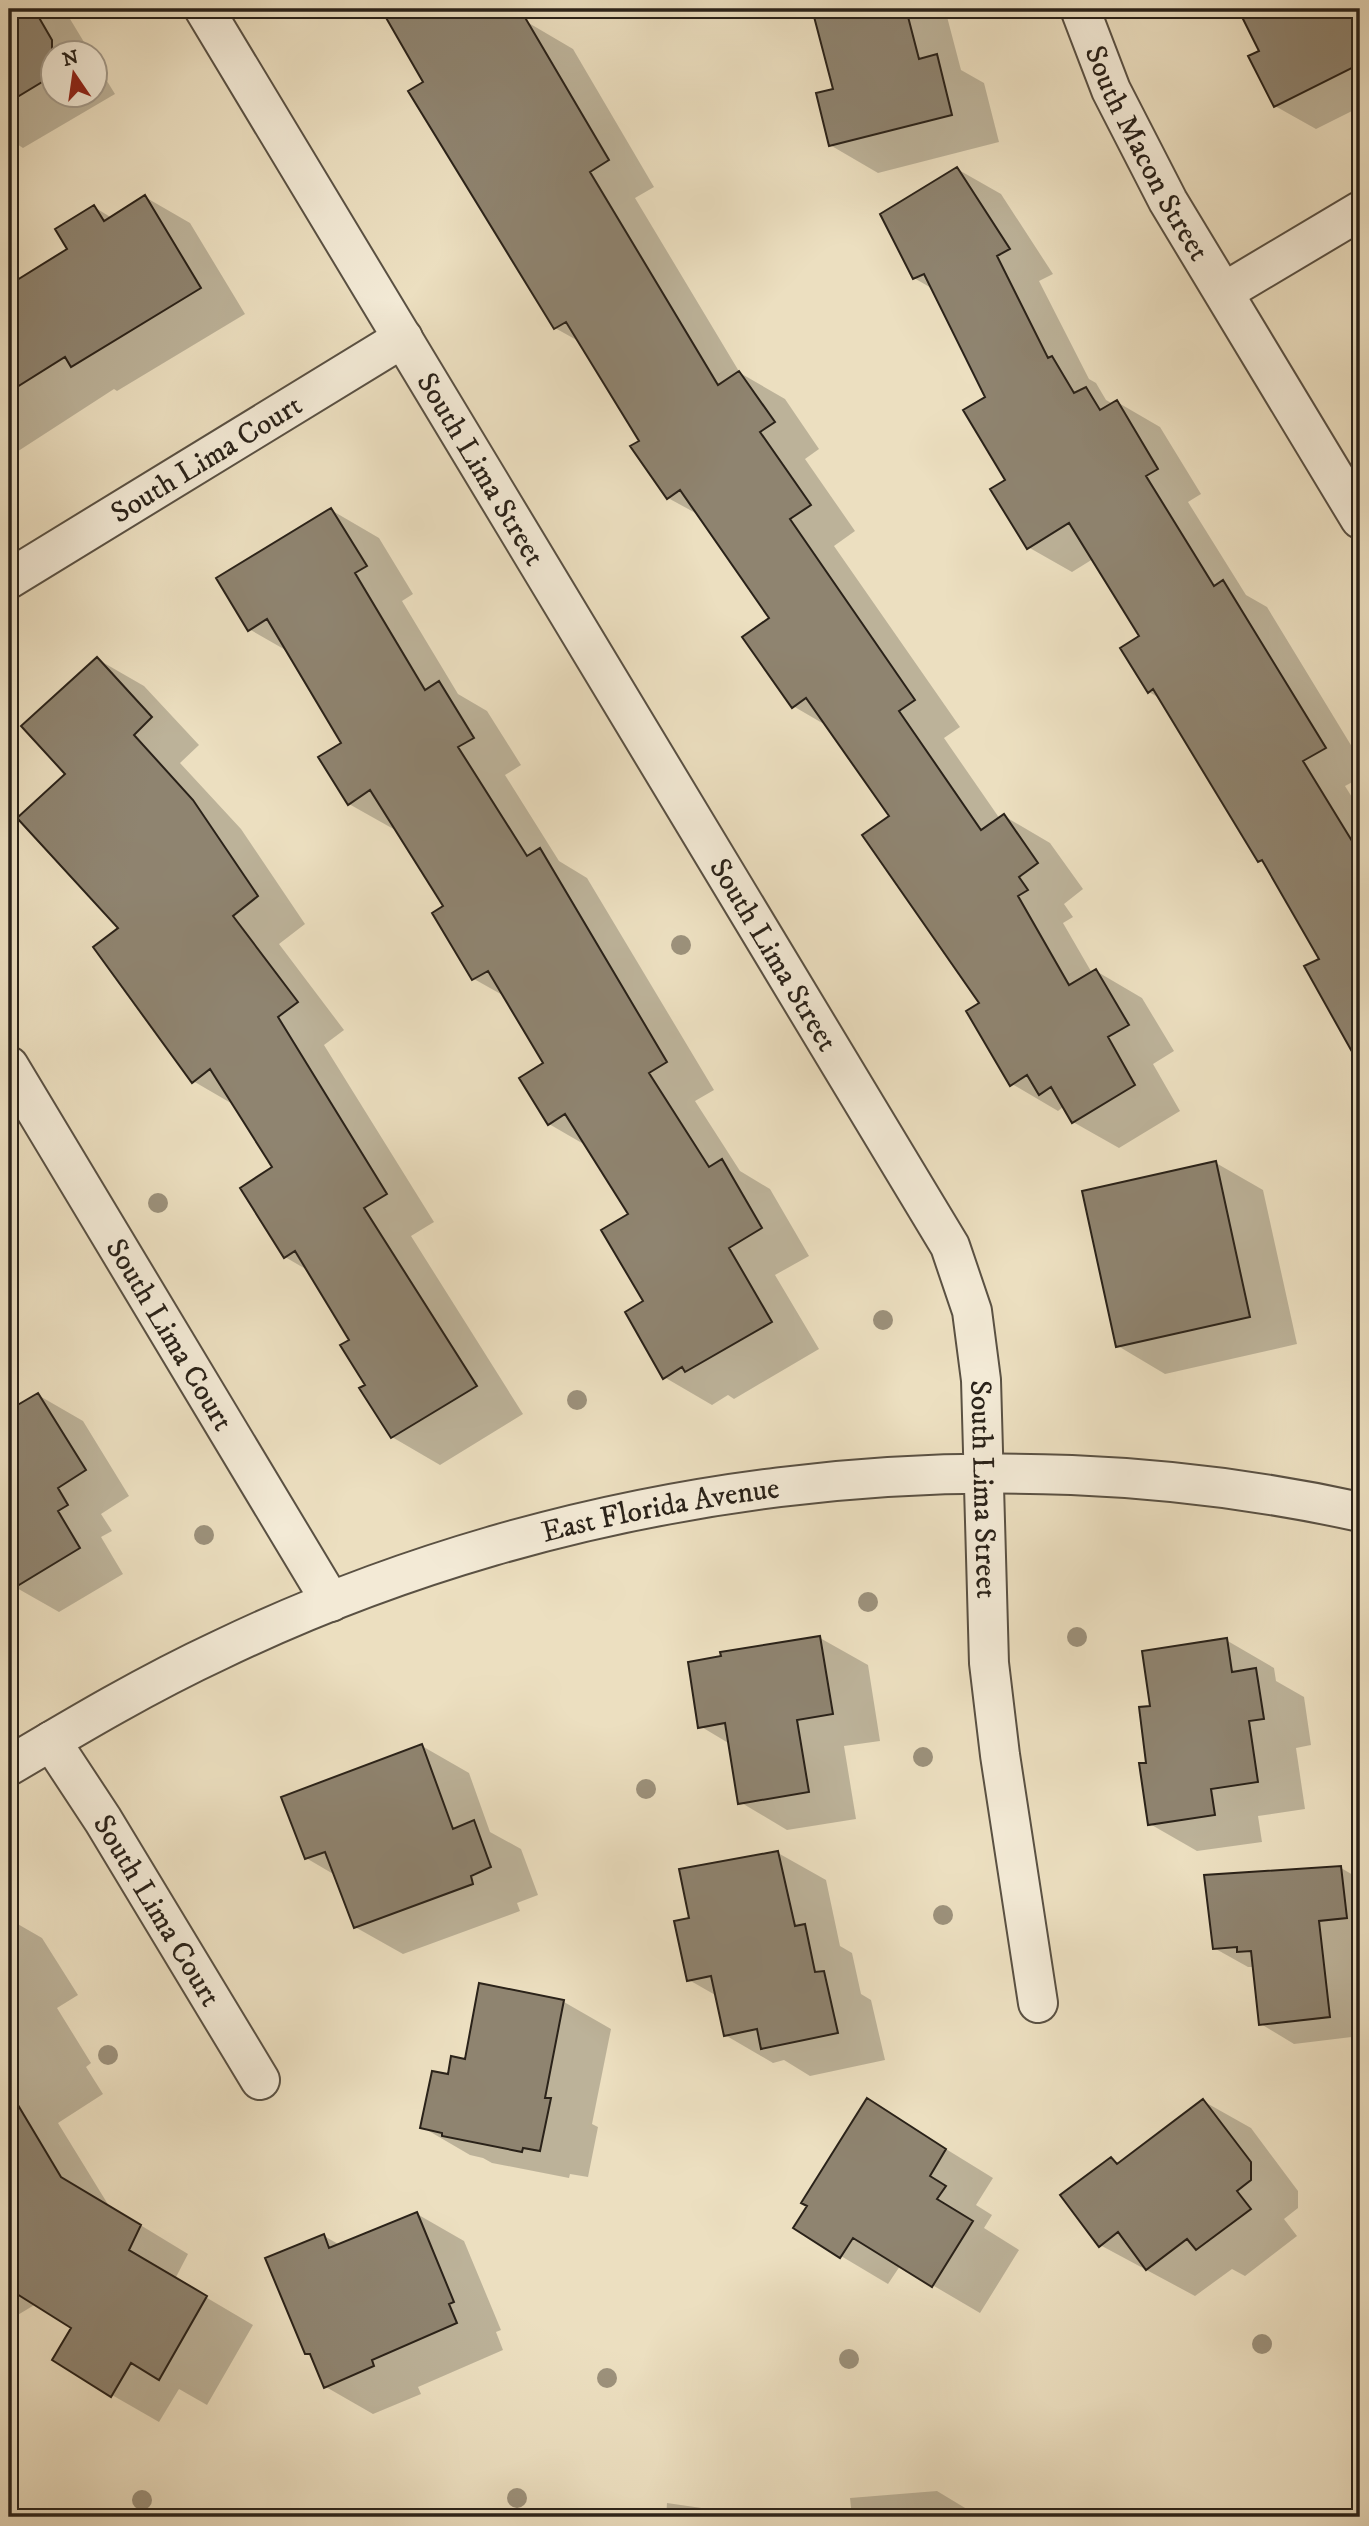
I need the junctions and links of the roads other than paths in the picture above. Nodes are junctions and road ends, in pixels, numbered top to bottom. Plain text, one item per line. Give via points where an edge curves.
1 (204, 9) edge
2 (1080, 9) edge
3 (1360, 211) edge
4 (1224, 292) junction
5 (403, 338) junction
6 (1360, 519) edge
7 (9, 579) edge
8 (9, 1066) edge
9 (984, 1474) junction
10 (1360, 1512) edge
11 (331, 1602) junction
12 (51, 1741) junction
13 (9, 1766) edge
14 (1038, 2003) dead end
15 (260, 2080) dead end

1 - 5 street, South Lima Street
2 - 4 street, South Macon Street via 1123,115 1168,201
3 - 4 street, South Macon Street
4 - 6 street, South Macon Street
5 - 7 street, South Lima Court
5 - 9 street, South Lima Street via 950,1246 972,1311 981,1380
8 - 11 street, South Lima Court
9 - 10 street, East Florida Avenue via 1199,1485
9 - 11 street, East Florida Avenue via 897,1476 704,1498 515,1541
9 - 14 street, South Lima Street via 989,1663
11 - 12 street, East Florida Avenue via 135,1692
12 - 13 street, East Florida Avenue
12 - 15 street, South Lima Court

